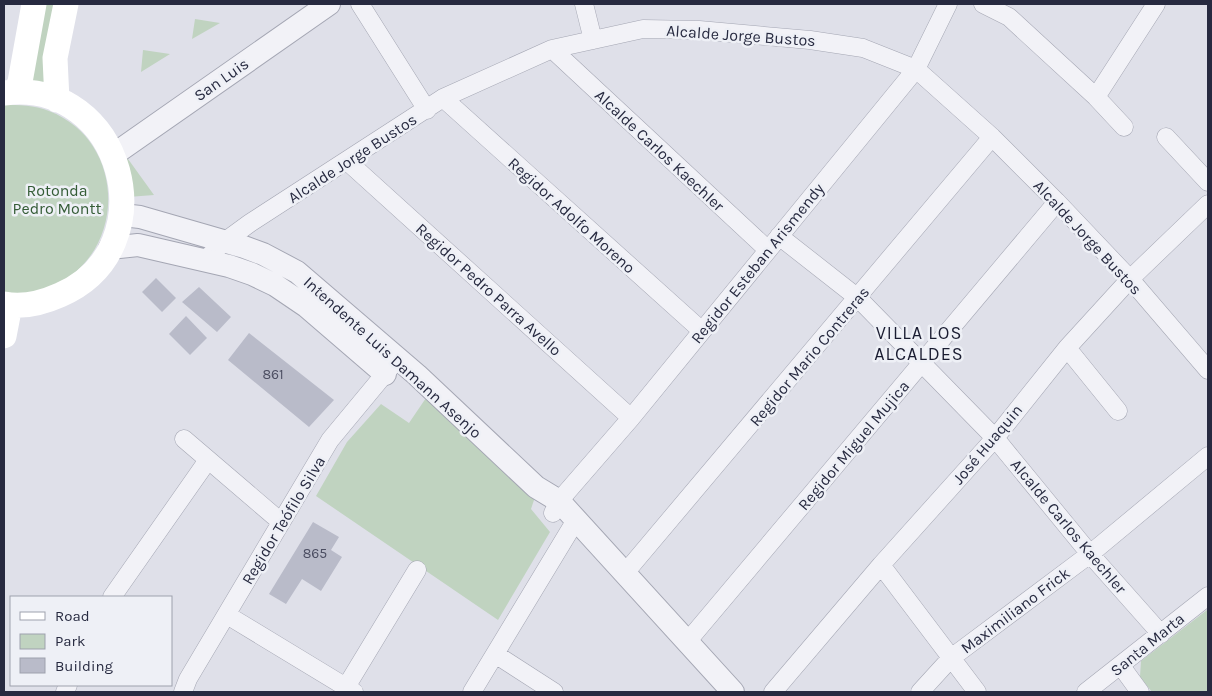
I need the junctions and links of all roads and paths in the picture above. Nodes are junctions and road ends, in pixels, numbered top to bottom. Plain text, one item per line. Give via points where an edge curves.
1 (34, 4) edge
2 (66, 4) edge
3 (329, 4) edge
4 (360, 4) edge
5 (584, 4) edge
6 (948, 4) edge
7 (983, 4) edge
8 (1156, 4) edge
9 (593, 40) junction
10 (552, 50) junction
11 (916, 69) junction
12 (10, 92) edge
13 (1096, 97) junction
14 (443, 98) junction
15 (57, 100) junction
16 (427, 110) junction
17 (1124, 127) dead end
18 (992, 137) junction
19 (1166, 137) dead end
20 (114, 155) junction
21 (347, 161) junction
22 (1208, 182) edge
23 (1057, 202) junction
24 (1208, 204) edge
25 (122, 215) junction
26 (779, 236) junction
27 (224, 242) junction
28 (110, 248) junction
29 (768, 250) junction
30 (205, 260) junction
31 (1130, 279) junction
32 (858, 298) junction
33 (7, 304) edge
34 (702, 331) junction
35 (4, 336) edge
36 (1067, 348) junction
37 (922, 364) junction
38 (1207, 365) edge
39 (392, 366) junction
40 (1118, 411) dead end
41 (631, 418) junction
42 (994, 438) junction
43 (184, 439) dead end
44 (1208, 456) edge
45 (208, 460) junction
46 (556, 507) junction
47 (281, 522) junction
48 (573, 526) junction
49 (1090, 554) junction
50 (881, 565) junction
51 (417, 570) dead end
52 (625, 573) junction
53 (113, 596) edge
54 (1208, 596) edge
55 (227, 615) junction
56 (1161, 634) junction
57 (687, 642) junction
58 (494, 654) junction
59 (951, 658) junction
60 (1120, 666) junction
61 (350, 690) edge
62 (184, 692) edge
63 (472, 692) edge
64 (554, 692) edge
65 (712, 692) edge
66 (733, 692) edge
67 (773, 692) edge
68 (920, 692) edge
69 (977, 692) edge
70 (1086, 692) edge
71 (1140, 692) edge

1 - 12 main road via 20,82
2 - 15 main road via 55,58
3 - 20 street, San Luis
4 - 16 street
5 - 9 street
6 - 11 street, Regidor Esteban Arismendy
7 - 13 street via 1009,17
8 - 13 street
9 - 10 street, Alcalde Jorge Bustos
9 - 11 street, Alcalde Jorge Bustos via 643,29 756,34 863,48
10 - 14 street, Alcalde Jorge Bustos
10 - 29 street, Alcalde Carlos Kaechler
11 - 18 street, Alcalde Jorge Bustos
11 - 26 street, Regidor Esteban Arismendy
12 - 15 main road via 37,94
13 - 17 street
14 - 16 street, Alcalde Jorge Bustos
14 - 34 street, Regidor Adolfo Moreno
15 - 20 main road via 91,122
16 - 21 street, Alcalde Jorge Bustos
18 - 23 street, Alcalde Jorge Bustos
18 - 32 street, Regidor Mario Contreras
19 - 22 street
20 - 25 main road via 122,184
21 - 27 street, Alcalde Jorge Bustos
21 - 41 street, Regidor Pedro Parra Avello
23 - 31 street, Alcalde Jorge Bustos
23 - 37 street, Regidor Miguel Mujica
24 - 31 street, José Huaquin
25 - 27 street, Intendente Luis Damann Asenjo via 140,217
25 - 28 main road
26 - 29 street, Regidor Esteban Arismendy
26 - 32 street, Alcalde Carlos Kaechler
27 - 30 street, Alcalde Jorge Bustos
27 - 39 street, Intendente Luis Damann Asenjo via 262,254 297,272
28 - 30 street, Intendente Luis Damann Asenjo via 138,245
28 - 33 main road via 85,280 68,292 30,304
29 - 34 street, Regidor Esteban Arismendy
30 - 39 street, Intendente Luis Damann Asenjo via 252,274 291,295
31 - 36 street, José Huaquin
31 - 38 street, Alcalde Jorge Bustos
32 - 37 street, Alcalde Carlos Kaechler
32 - 52 street, Regidor Mario Contreras
33 - 35 main road
34 - 41 street, Regidor Esteban Arismendy
36 - 40 street
36 - 42 street, José Huaquin
37 - 42 street, Alcalde Carlos Kaechler
37 - 57 street, Regidor Miguel Mujica
39 - 46 street, Intendente Luis Damann Asenjo
39 - 47 street, Regidor Teófilo Silva via 330,440
41 - 46 street, Regidor Esteban Arismendy
42 - 49 street, Alcalde Carlos Kaechler
42 - 50 street, José Huaquin
43 - 45 street
44 - 49 street, Maximiliano Frick
45 - 47 street
45 - 53 street
46 - 48 street, Intendente Luis Damann Asenjo
47 - 55 street, Regidor Teófilo Silva
48 - 52 street, Intendente Luis Damann Asenjo
48 - 58 street
48 - 65 street, Intendente Luis Damann Asenjo
49 - 56 street, Alcalde Carlos Kaechler
49 - 59 street, Maximiliano Frick
50 - 59 street
50 - 67 street, José Huaquin
51 - 61 street
52 - 57 street, Intendente Luis Damann Asenjo
54 - 56 street, Santa Marta
55 - 61 street
55 - 62 street, Regidor Teófilo Silva via 188,679
56 - 60 street, Santa Marta
57 - 66 street, Intendente Luis Damann Asenjo
58 - 63 street
58 - 64 street
59 - 68 street, Maximiliano Frick
59 - 69 street
60 - 70 street, Santa Marta
60 - 71 street

